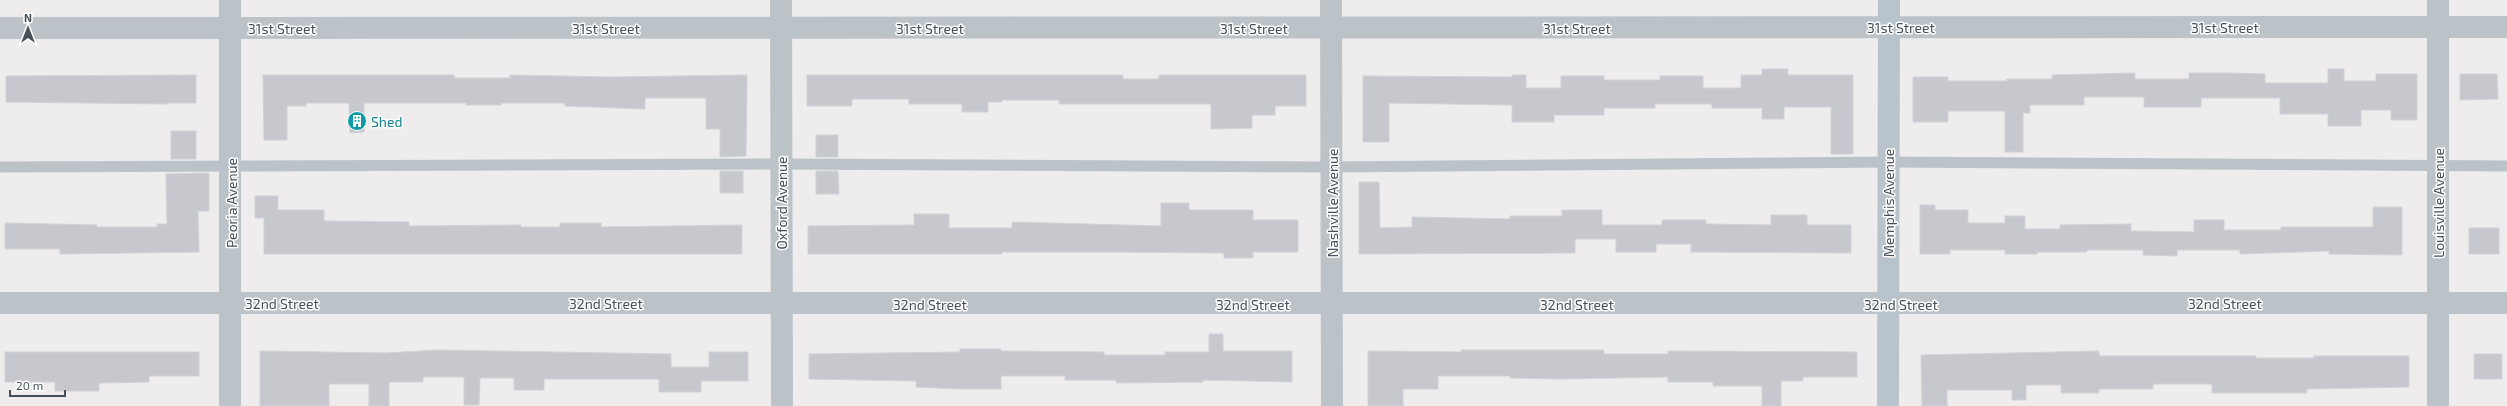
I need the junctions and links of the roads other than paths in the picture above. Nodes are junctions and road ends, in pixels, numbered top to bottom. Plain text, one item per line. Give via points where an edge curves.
1 (230, 0) edge
2 (781, 0) edge
3 (1332, 0) edge
4 (1889, 0) edge
5 (2438, 0) edge
6 (1889, 27) junction
7 (2438, 27) junction
8 (2507, 27) edge
9 (0, 28) edge
10 (230, 28) junction
11 (781, 28) junction
12 (1332, 28) junction
13 (1888, 162) junction
14 (781, 164) junction
15 (0, 166) edge
16 (2438, 166) junction
17 (2507, 166) edge
18 (231, 167) junction
19 (1332, 167) junction
20 (0, 303) edge
21 (231, 303) junction
22 (781, 303) junction
23 (2438, 303) junction
24 (2507, 303) edge
25 (1332, 304) junction
26 (1888, 304) junction
27 (230, 406) edge
28 (782, 406) edge
29 (1332, 406) edge
30 (1888, 406) edge
31 (2438, 406) edge

1 - 10 street, Peoria Avenue
2 - 11 street, Oxford Avenue
3 - 12 street, Nashville Avenue
4 - 6 street, Memphis Avenue
5 - 7 street, Louisville Avenue
6 - 7 street, 31st Street
6 - 12 street, 31st Street
6 - 13 street, Memphis Avenue
7 - 8 street, 31st Street
7 - 16 street, Louisville Avenue
9 - 10 street, 31st Street
10 - 11 street, 31st Street
10 - 18 street, Peoria Avenue
11 - 12 street, 31st Street
11 - 14 street, Oxford Avenue
12 - 19 street, Nashville Avenue
13 - 16 lane
13 - 19 lane
13 - 26 street, Memphis Avenue
14 - 18 lane
14 - 19 lane
14 - 22 street, Oxford Avenue
15 - 18 lane
16 - 17 lane
16 - 23 street, Louisville Avenue
18 - 21 street, Peoria Avenue
19 - 25 street, Nashville Avenue
20 - 21 street, 32nd Street
21 - 22 street, 32nd Street
21 - 27 street, Peoria Avenue
22 - 25 street, 32nd Street
22 - 28 street, Oxford Avenue
23 - 24 street, 32nd Street
23 - 26 street, 32nd Street
23 - 31 street, Louisville Avenue
25 - 26 street, 32nd Street
25 - 29 street, Nashville Avenue
26 - 30 street, Memphis Avenue

